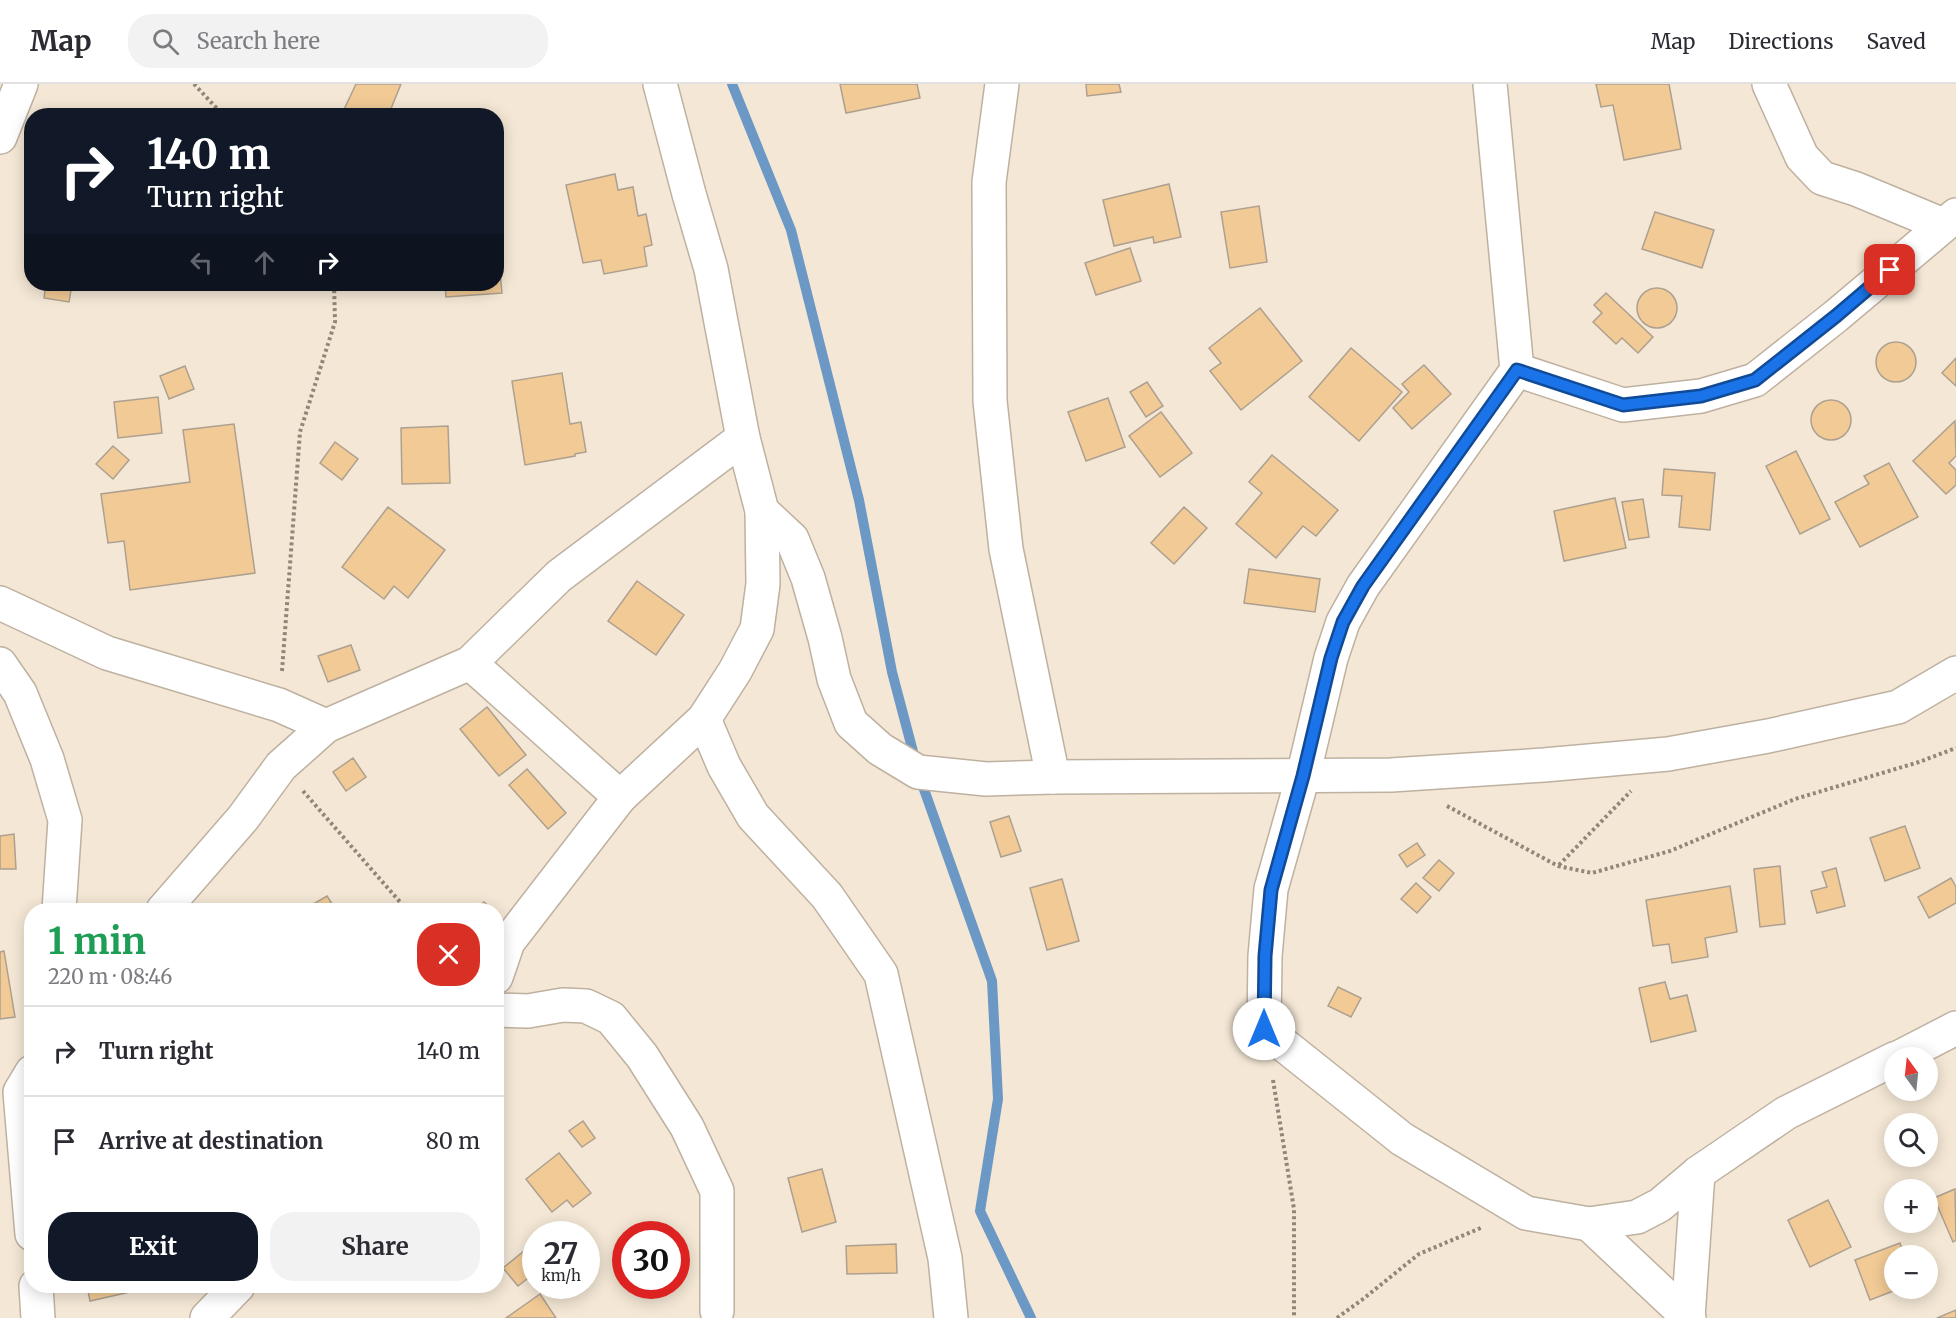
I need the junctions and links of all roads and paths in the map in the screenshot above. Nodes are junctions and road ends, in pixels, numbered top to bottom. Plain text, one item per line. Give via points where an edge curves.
1 (21, 84) edge
2 (194, 84) edge
3 (660, 84) edge
4 (1002, 84) edge
5 (1490, 84) edge
6 (1769, 84) edge
7 (216, 108) edge
8 (0, 137) edge
9 (1949, 220) edge
10 (334, 291) edge
11 (1517, 370) junction
12 (743, 438) junction
13 (762, 511) junction
14 (0, 603) edge
15 (470, 663) junction
16 (0, 664) edge
17 (1956, 673) edge
18 (279, 705) junction
19 (704, 719) junction
20 (326, 726) junction
21 (1956, 748) edge
22 (1668, 754) junction
23 (282, 766) junction
24 (1303, 776) junction
25 (1053, 777) junction
26 (620, 797) junction
27 (1440, 802) dead end
28 (1558, 866) junction
29 (59, 903) edge
30 (169, 903) edge
31 (401, 903) edge
32 (504, 953) edge
33 (504, 1010) edge
34 (1956, 1028) edge
35 (1264, 1029) junction
36 (1918, 1047) edge
37 (1884, 1064) edge
38 (17, 1089) edge
39 (24, 1157) edge
40 (1698, 1173) junction
41 (1526, 1214) junction
42 (1589, 1224) junction
43 (36, 1293) edge
44 (231, 1293) edge
45 (717, 1311) dead end
46 (38, 1318) edge
47 (207, 1318) edge
48 (951, 1318) edge
49 (1294, 1318) edge
50 (1336, 1318) edge
51 (1689, 1318) edge

1 - 8 street
2 - 7 path
3 - 12 street via 711,269
4 - 25 street via 989,182 990,401 1006,549
5 - 11 street
6 - 9 street via 1802,156 1822,178
9 - 11 street via 1755,380 1701,396 1623,405
10 - 18 path via 335,322 300,432
11 - 24 street via 1363,586 1343,622
12 - 13 street
12 - 15 street via 559,576
13 - 19 street via 763,584 757,629
13 - 25 street via 792,538 808,578 834,679 851,723 880,749 918,772 986,779
14 - 18 street via 107,653
15 - 20 street
15 - 26 street
16 - 29 street via 20,693 47,759 65,820
17 - 22 street via 1898,707
18 - 20 street
19 - 26 street
19 - 48 street via 724,766 753,816 827,896 881,974 945,1258
20 - 23 street
21 - 28 path via 1795,799 1670,851 1592,873
22 - 24 street via 1391,776
22 - 28 path
23 - 30 street
23 - 31 path
24 - 25 street
24 - 35 street via 1271,890
26 - 32 street via 508,942
27 - 28 path
33 - 45 street via 586,1006 611,1018 642,1056 687,1127 717,1191
34 - 36 street
35 - 41 street via 1402,1139
35 - 49 path via 1294,1209
37 - 40 street via 1786,1113
38 - 39 street
40 - 42 street via 1660,1205 1637,1216
40 - 51 street
41 - 42 street
41 - 50 path via 1474,1230 1419,1254
42 - 51 street
43 - 46 street
44 - 47 street

